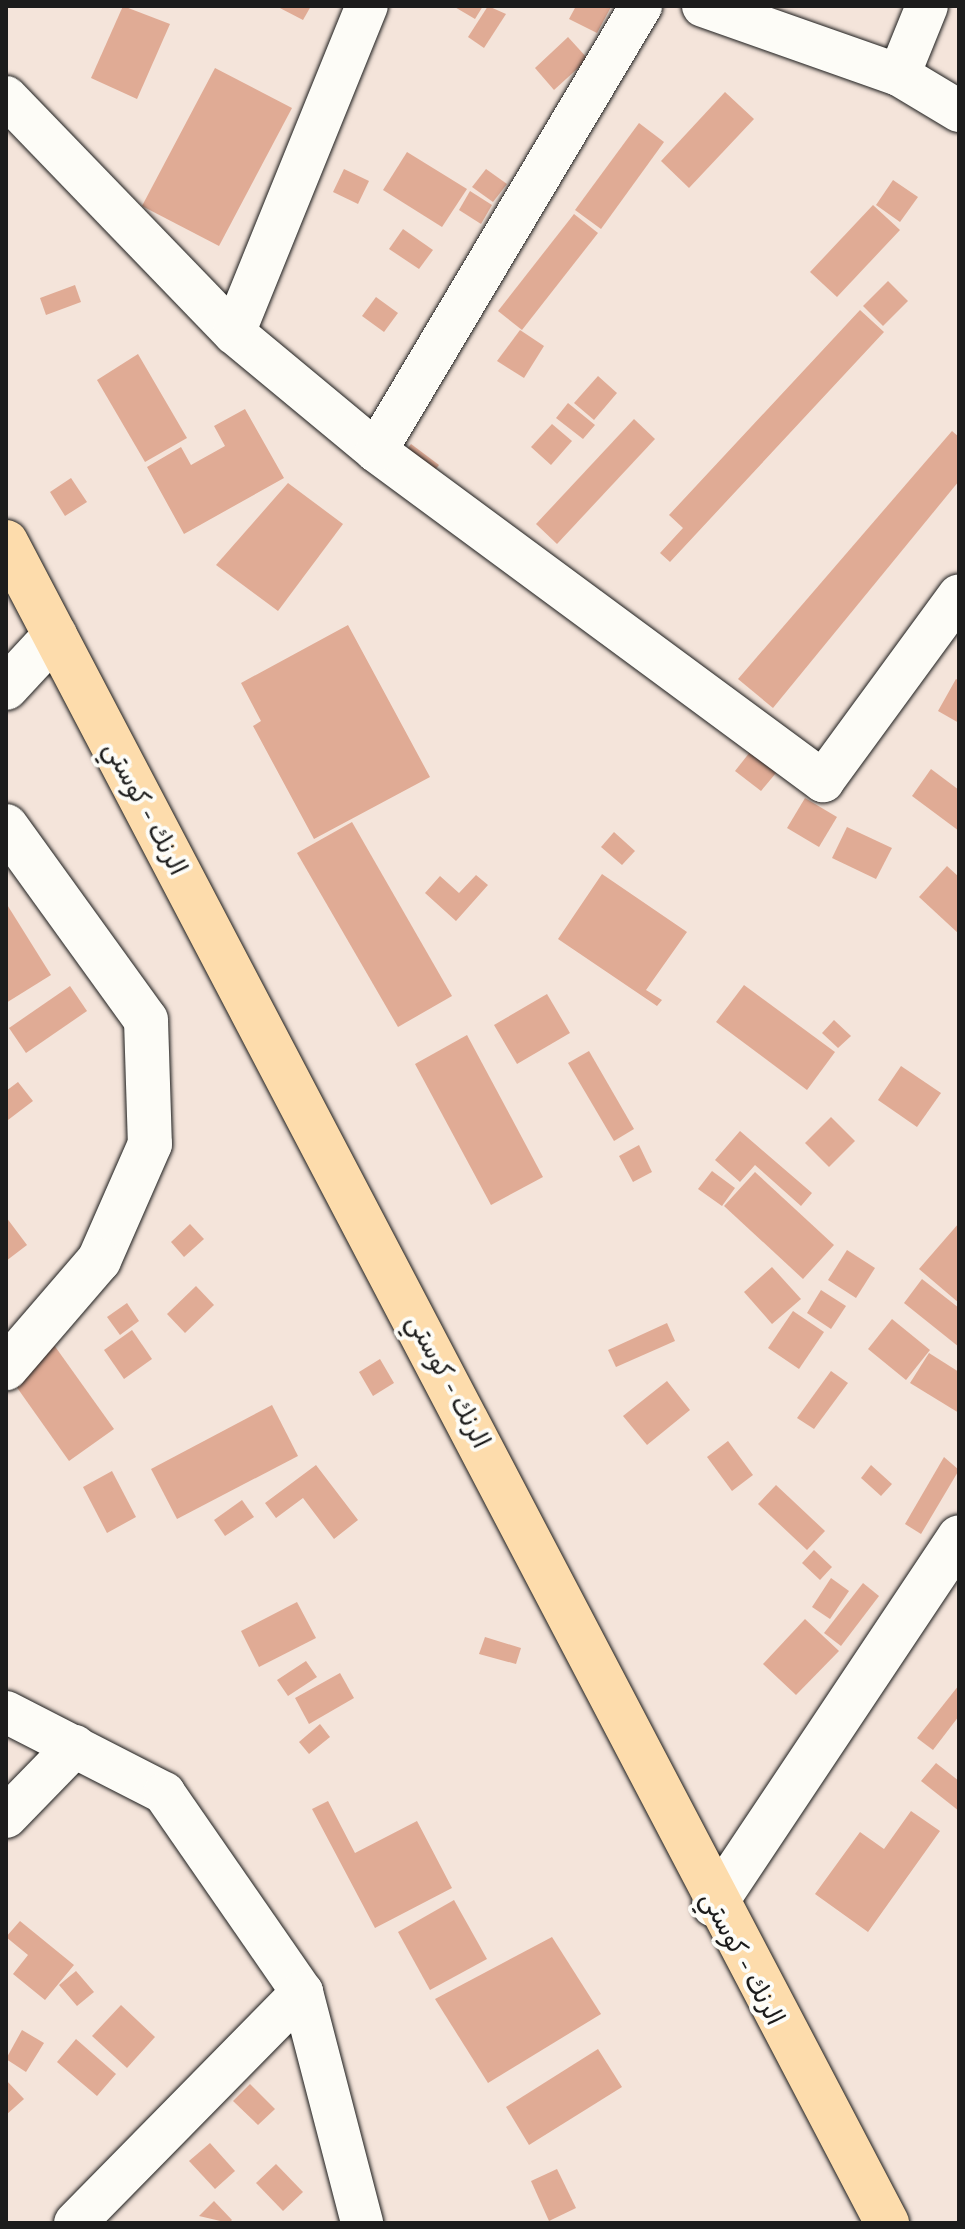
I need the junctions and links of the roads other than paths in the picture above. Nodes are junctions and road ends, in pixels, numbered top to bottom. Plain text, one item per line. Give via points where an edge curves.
1 (367, 6) edge
2 (641, 6) edge
3 (703, 6) edge
4 (927, 6) edge
5 (899, 75) junction
6 (6, 97) edge
7 (959, 111) edge
8 (234, 333) junction
9 (376, 451) junction
10 (6, 542) edge
11 (959, 595) edge
12 (55, 635) junction
13 (6, 688) edge
14 (6, 826) edge
15 (6, 1368) edge
16 (959, 1537) edge
17 (6, 1712) edge
18 (75, 1746) junction
19 (6, 1817) edge
20 (714, 1905) junction
21 (302, 1992) junction
22 (75, 2223) edge
23 (362, 2223) edge
24 (887, 2223) edge

1 - 8 street
2 - 9 street
3 - 5 street
4 - 5 street
5 - 7 street
6 - 8 street
8 - 9 street
9 - 11 street via 823,781
10 - 12 main road, الرنك - كوستي
12 - 13 street
12 - 20 main road, الرنك - كوستي via 478,1434
14 - 15 street via 146,1020 150,1144 99,1260
16 - 20 street
17 - 18 street
18 - 19 street
18 - 21 street via 164,1793
20 - 24 main road, الرنك - كوستي
21 - 22 street
21 - 23 street

